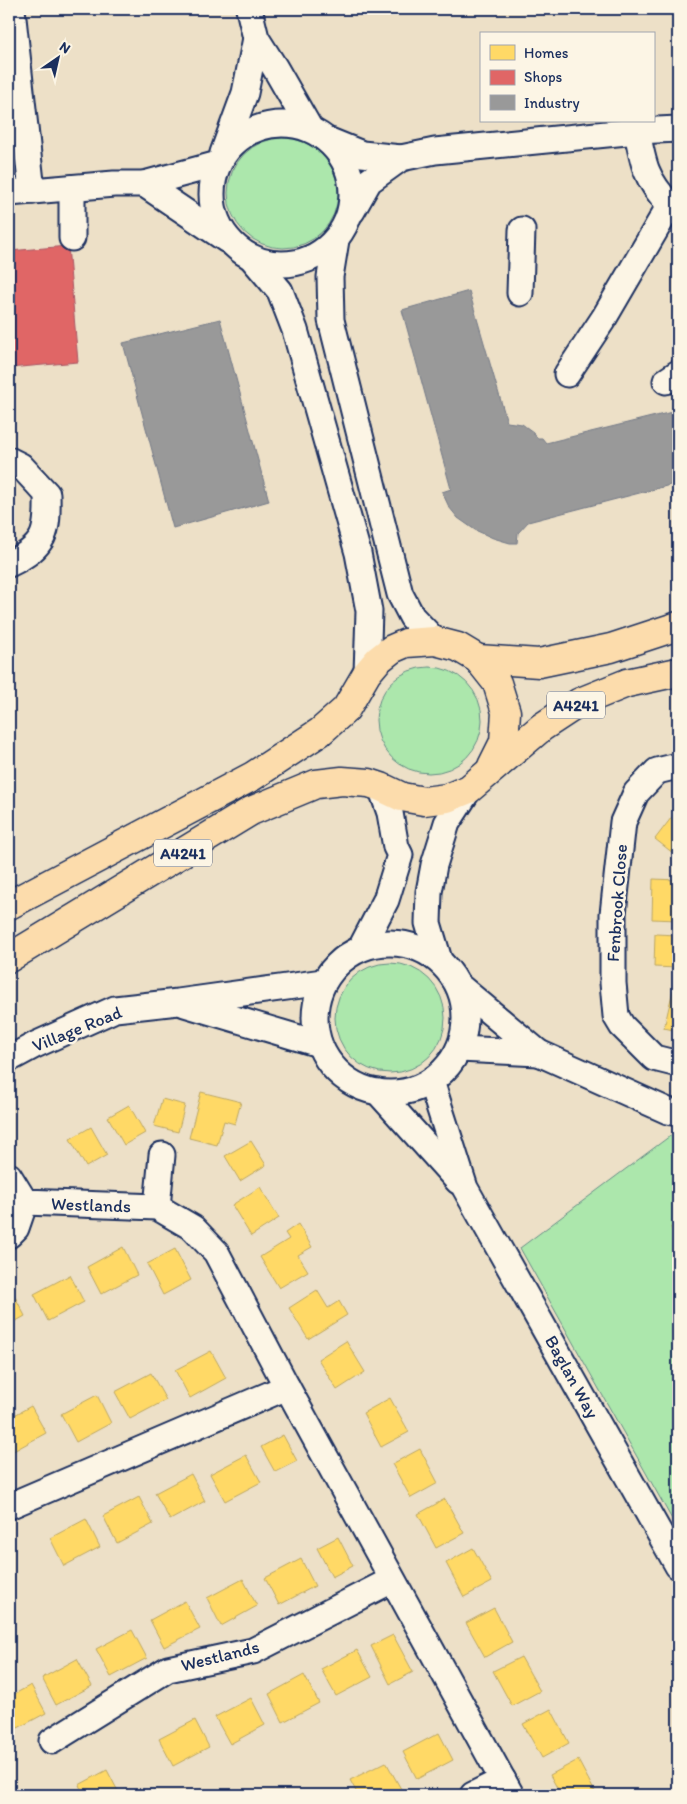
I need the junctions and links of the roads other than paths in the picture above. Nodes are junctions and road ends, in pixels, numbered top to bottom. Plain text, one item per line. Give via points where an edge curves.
1 (12, 9) edge
2 (249, 9) edge
3 (256, 38) junction
4 (678, 130) edge
5 (637, 131) junction
6 (319, 134) junction
7 (401, 158) junction
8 (220, 161) junction
9 (144, 184) junction
10 (72, 188) junction
11 (20, 192) edge
12 (349, 218) junction
13 (522, 230) dead end
14 (72, 238) dead end
15 (336, 240) junction
16 (243, 251) junction
17 (520, 293) dead end
18 (567, 374) dead end
19 (9, 460) edge
20 (9, 564) edge
21 (678, 626) edge
22 (435, 641) junction
23 (478, 659) junction
24 (678, 672) edge
25 (367, 674) junction
26 (678, 766) edge
27 (490, 770) junction
28 (381, 787) junction
29 (469, 789) junction
30 (9, 905) edge
31 (360, 948) junction
32 (9, 958) edge
33 (439, 960) junction
34 (323, 982) junction
35 (458, 986) junction
36 (178, 1002) junction
37 (319, 1044) junction
38 (459, 1048) junction
39 (539, 1053) junction
40 (9, 1059) edge
41 (678, 1064) edge
42 (431, 1081) junction
43 (378, 1092) junction
44 (678, 1113) edge
45 (162, 1155) dead end
46 (9, 1176) edge
47 (465, 1188) junction
48 (25, 1202) junction
49 (157, 1207) junction
50 (9, 1235) edge
51 (287, 1388) junction
52 (9, 1506) edge
53 (678, 1566) edge
54 (392, 1580) junction
55 (52, 1741) dead end
56 (507, 1788) edge
57 (473, 1795) edge

1 - 11 street
2 - 3 street
3 - 6 street
3 - 8 street via 245,93
4 - 5 street
5 - 7 street via 435,151
5 - 18 street via 646,172 670,205
6 - 7 street via 362,154
6 - 8 street via 285,123 260,127 238,139
6 - 12 street via 346,162 353,190
7 - 12 street via 369,181
8 - 9 street
8 - 16 street via 212,192 217,221
9 - 10 street
9 - 16 street
10 - 11 street
10 - 14 street
12 - 15 street
13 - 17 street
15 - 16 street via 318,255 297,263 274,264
15 - 22 street via 330,277 331,320 400,594 412,617
16 - 25 street via 280,291 296,330 358,553 369,611
19 - 20 street via 21,466 48,494 48,520 43,538 24,556
21 - 23 main road, A4241 via 611,648 540,663
22 - 23 main road, A4241 via 458,647
22 - 25 main road, A4241 via 406,643 392,649
23 - 27 main road, A4241 via 497,683 506,712 504,742
24 - 27 main road, A4241 via 627,683 580,702 542,727
25 - 30 main road, A4241 via 346,708 320,732 253,776
26 - 41 street, Fenbrook Close via 657,771 636,793 623,822 613,914 616,1016 654,1058
27 - 29 main road, A4241
28 - 29 main road, A4241 via 402,797 424,801 447,798
28 - 31 street via 400,855 386,900
28 - 32 main road, A4241 via 342,781 316,784 251,811
29 - 33 street via 447,824 428,892 428,923
31 - 33 street via 381,942 402,943 422,949
31 - 34 street via 339,961
33 - 35 street
34 - 36 street, Village Road
34 - 37 street via 316,1001 314,1023
35 - 38 street via 465,1007 465,1028
35 - 39 street
36 - 37 street, Village Road
36 - 40 street, Village Road via 115,1009
37 - 43 street via 328,1061 342,1076
38 - 39 street
38 - 42 street via 447,1067
39 - 44 street
42 - 43 street via 414,1089
42 - 47 street, Baglan Way
43 - 47 street, Baglan Way
45 - 49 street, Westlands
46 - 48 street, Westlands
47 - 53 street, Baglan Way
48 - 49 street, Westlands
48 - 50 street, Westlands via 16,1228
49 - 51 street, Westlands via 193,1228 216,1252
51 - 52 street
51 - 54 street, Westlands
54 - 55 street, Westlands via 254,1651 168,1669
54 - 56 street, Westlands
56 - 57 street, Westlands

